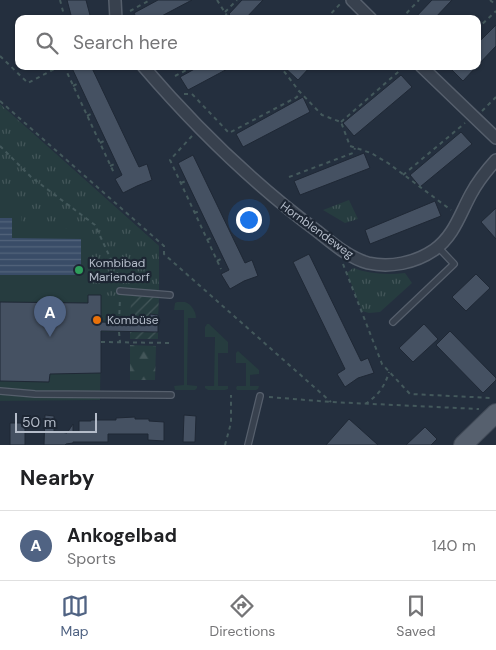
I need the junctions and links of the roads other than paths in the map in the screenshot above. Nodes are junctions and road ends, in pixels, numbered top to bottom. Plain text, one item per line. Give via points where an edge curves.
1 (115, 0) edge
2 (347, 1) edge
3 (116, 15) edge
4 (366, 15) edge
5 (147, 70) edge
6 (425, 70) edge
7 (496, 138) edge
8 (496, 160) edge
9 (438, 247) junction
10 (120, 291) road end
11 (170, 294) dead end
12 (393, 322) dead end
13 (0, 391) edge
14 (171, 395) dead end
15 (260, 396) road end
16 (490, 407) edge
17 (248, 445) edge
18 (463, 445) edge

1 - 3 street
2 - 4 street
5 - 9 street, Hornblendeweg via 240,168 283,206 346,253 368,263 392,265 414,260
6 - 7 street
8 - 9 street, Hornblendeweg via 470,194 455,227
9 - 12 lane via 454,264
10 - 11 lane
13 - 14 lane
15 - 17 lane
16 - 18 main road

